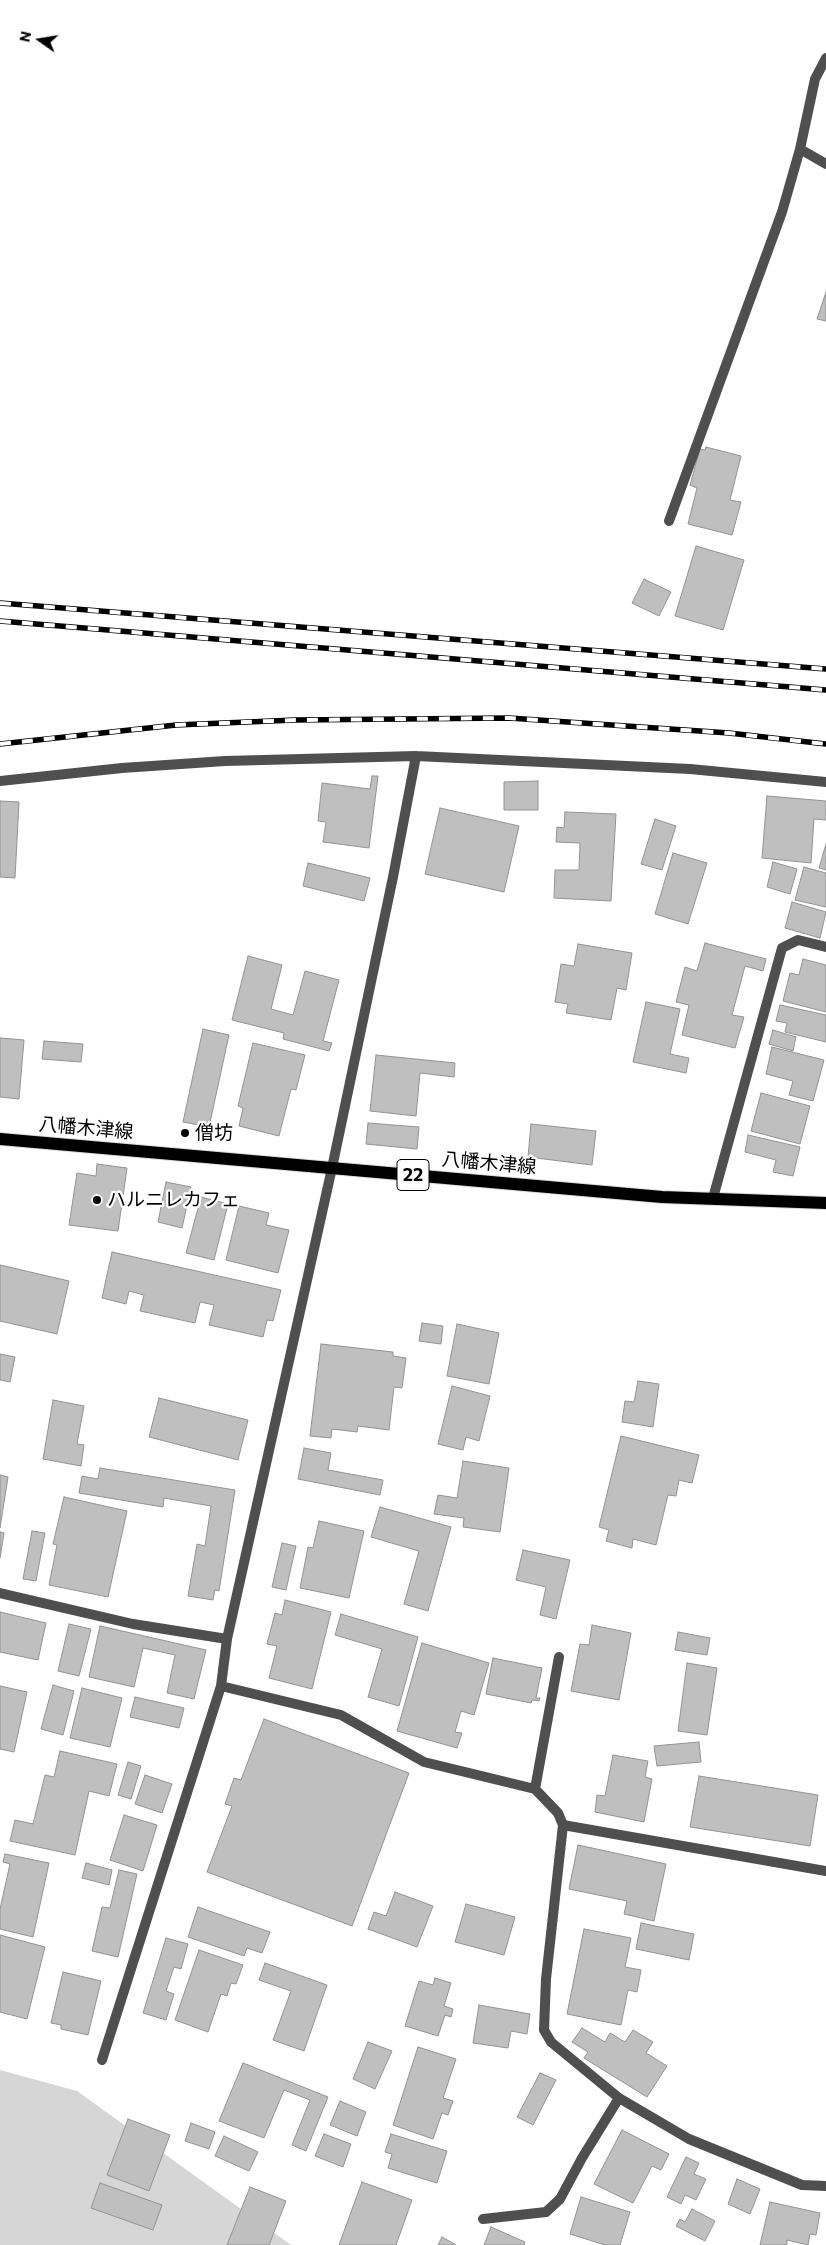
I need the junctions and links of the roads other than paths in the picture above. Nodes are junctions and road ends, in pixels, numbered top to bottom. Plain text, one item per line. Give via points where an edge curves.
1 (826, 58) edge
2 (800, 149) junction
3 (826, 164) edge
4 (669, 521) dead end
5 (416, 756) junction
6 (0, 781) edge
7 (826, 782) edge
8 (826, 947) edge
9 (0, 1139) edge
10 (332, 1168) junction
11 (713, 1198) junction
12 (826, 1204) edge
13 (0, 1593) edge
14 (227, 1639) junction
15 (559, 1657) dead end
16 (221, 1686) junction
17 (535, 1789) junction
18 (563, 1825) junction
19 (826, 1871) edge
20 (102, 2060) dead end
21 (619, 2098) junction
22 (826, 2186) edge
23 (483, 2219) dead end

1 - 2 street via 815,79
2 - 3 street
2 - 4 street via 782,212
5 - 6 street via 225,761
5 - 7 street via 690,769
5 - 10 street
8 - 11 street via 798,940 782,948
9 - 10 main road, 八幡木津線 / 22
10 - 11 main road, 八幡木津線 / 22 via 662,1197
10 - 14 street
11 - 12 main road, 八幡木津線 / 22
13 - 14 street via 133,1624
14 - 16 street
15 - 17 street
16 - 17 street via 341,1716 424,1762
16 - 20 street
17 - 18 street via 558,1813
18 - 19 street
18 - 21 street via 546,1980 544,2030 551,2042
21 - 22 street via 689,2139 802,2185
21 - 23 street via 560,2199 546,2212

